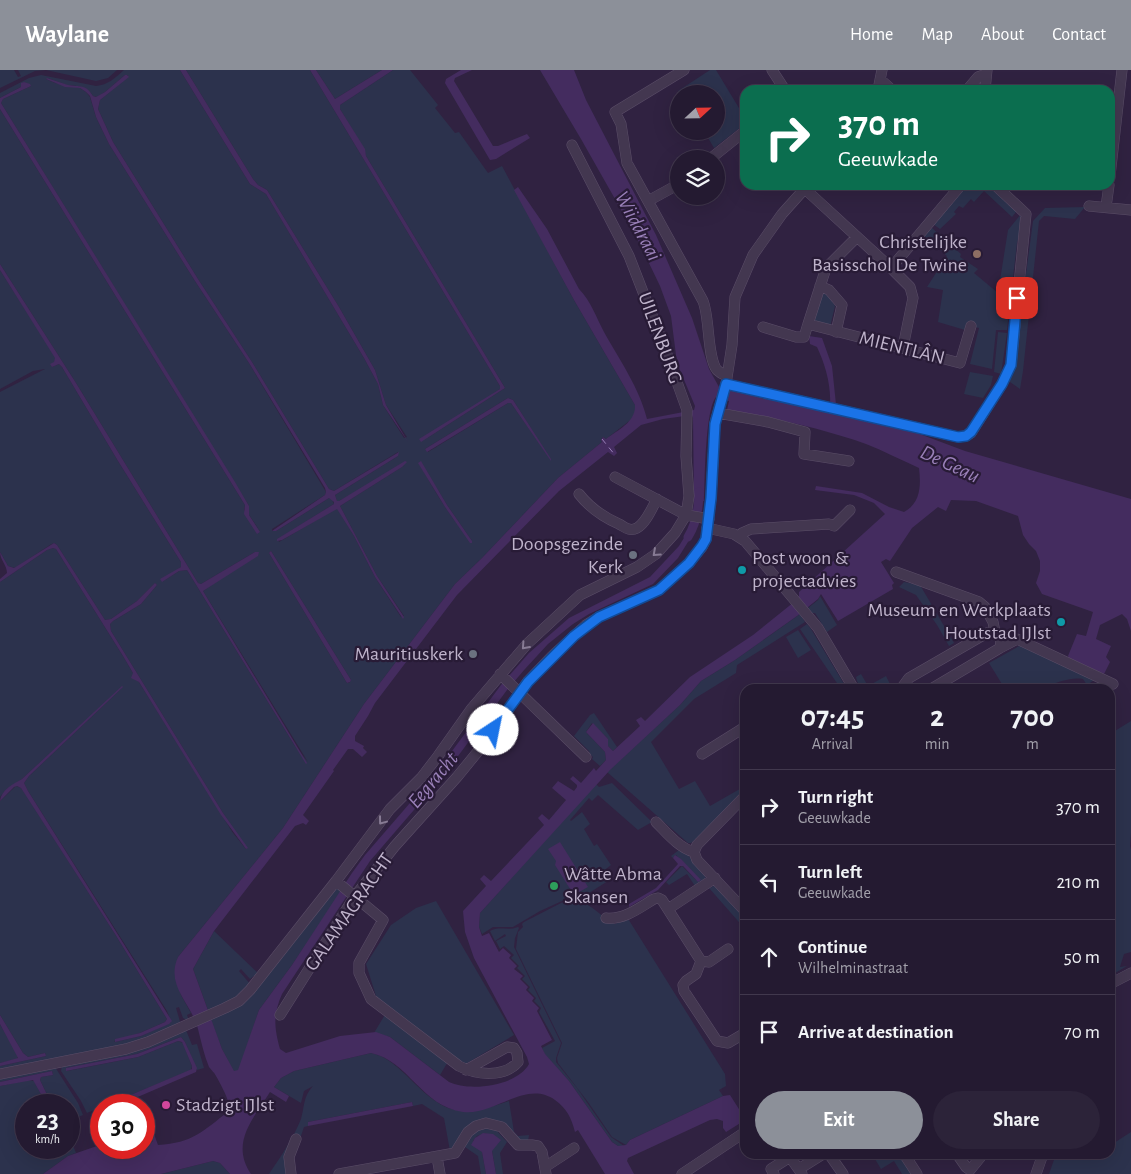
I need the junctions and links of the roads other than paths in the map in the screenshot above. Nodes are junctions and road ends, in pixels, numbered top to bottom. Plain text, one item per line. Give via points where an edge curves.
1 (684, 70) edge
2 (772, 70) edge
3 (1122, 70) edge
4 (986, 72) edge
5 (782, 85) edge
6 (971, 85) edge
7 (985, 85) edge
8 (1115, 132) edge
9 (740, 135) edge
10 (572, 145) dead end
11 (721, 150) edge
12 (670, 189) edge
13 (804, 190) edge
14 (810, 190) edge
15 (957, 190) edge
16 (1001, 190) edge
17 (1108, 190) edge
18 (648, 201) junction
19 (1089, 206) dead end
20 (1106, 208) junction
21 (1131, 210) edge
22 (857, 237) junction
23 (891, 268) junction
24 (820, 286) junction
25 (808, 324) junction
26 (971, 326) dead end
27 (763, 327) dead end
28 (836, 332) junction
29 (903, 347) junction
30 (726, 383) junction
31 (719, 409) junction
32 (849, 461) dead end
33 (615, 477) dead end
34 (579, 494) dead end
35 (657, 500) junction
36 (850, 510) dead end
37 (689, 516) junction
38 (707, 522) junction
39 (740, 537) junction
40 (896, 572) dead end
41 (995, 632) junction
42 (1000, 648) junction
43 (509, 683) junction
44 (851, 684) edge
45 (905, 684) edge
46 (939, 684) edge
47 (1113, 684) dead end
48 (740, 730) edge
49 (702, 754) dead end
50 (586, 757) dead end
51 (740, 801) edge
52 (656, 822) dead end
53 (694, 852) junction
54 (715, 878) junction
55 (346, 889) junction
56 (740, 906) edge
57 (668, 909) junction
58 (606, 918) dead end
59 (728, 949) dead end
60 (701, 960) junction
61 (1131, 973) edge
62 (1115, 981) edge
63 (280, 1015) dead end
64 (740, 1036) edge
65 (466, 1070) dead end
66 (0, 1074) edge
67 (740, 1135) edge
68 (296, 1138) dead end
69 (574, 1148) dead end
70 (437, 1157) junction
71 (787, 1159) edge
72 (791, 1159) edge
73 (817, 1159) edge
74 (832, 1159) edge
75 (907, 1159) edge
76 (961, 1159) edge
77 (979, 1159) edge
78 (1041, 1159) edge
79 (546, 1171) edge
80 (800, 1172) edge
81 (685, 1173) edge
82 (291, 1174) edge
83 (339, 1174) edge
84 (440, 1174) edge
85 (774, 1174) edge
86 (843, 1174) edge
87 (917, 1174) edge
88 (1036, 1174) edge

1 - 18 street via 615,112 622,124 628,163
2 - 5 street
3 - 8 street
4 - 6 street
4 - 7 street
9 - 11 street
10 - 37 street, UILENBURG via 629,256 687,413
12 - 18 street
13 - 30 street, GALAMAGRACHT via 763,239 740,283 735,298
14 - 22 street
15 - 23 street
16 - 30 street via 1026,214 1011,365 1002,384 966,436 958,437
17 - 20 street
18 - 30 street via 707,309 715,366
19 - 20 street
20 - 21 street
22 - 23 street
22 - 24 street via 826,268
23 - 29 street via 910,288 912,298
24 - 25 street
24 - 28 street, MIENTLÂN via 829,290 842,305
25 - 27 street via 804,337
25 - 28 street, MIENTLÂN
26 - 29 street, MIENTLÂN via 960,363
28 - 29 street, MIENTLÂN
30 - 31 street, GALAMAGRACHT
31 - 32 street via 805,432 804,454
31 - 38 street, GALAMAGRACHT
33 - 35 street
34 - 35 street via 610,522 629,530 643,523
35 - 37 street
36 - 39 street via 834,526 750,529
37 - 38 street
37 -> 43 street via 656,554 638,567 580,595 540,630
38 - 39 street
38 - 43 street, GALAMAGRACHT via 702,546 676,576 653,594 586,625 552,656
39 - 44 street via 818,628
40 - 41 street via 980,602 994,622
41 - 42 street via 1001,640
41 - 45 street via 987,633 909,678
42 - 46 street
42 - 47 street via 1017,639
43 - 50 street
43 -> 55 street via 472,708 421,778 390,809
43 - 55 street, GALAMAGRACHT via 484,744 395,846
48 - 49 street
51 - 53 street
52 - 53 street via 687,850
53 - 54 street via 697,860
54 - 56 street
54 - 57 street
55 - 63 street, GALAMAGRACHT
55 - 65 street via 383,920 359,963 359,973 371,999
55 - 66 street via 239,1001 136,1046
57 - 58 street via 658,898 629,914
57 - 60 street
59 - 60 street via 709,962
60 - 64 street via 696,974 683,985 684,991 718,1041 728,1043
61 - 62 street
67 - 81 street
68 - 82 street via 289,1157
69 - 79 street
70 - 79 street via 455,1152 472,1128 491,1124 506,1131 518,1145 538,1146
70 - 83 street
70 - 84 street
71 - 85 street via 771,1169
72 - 80 street
73 - 80 street
74 - 86 street
75 - 87 street
76 - 77 street via 970,1170
78 - 88 street

